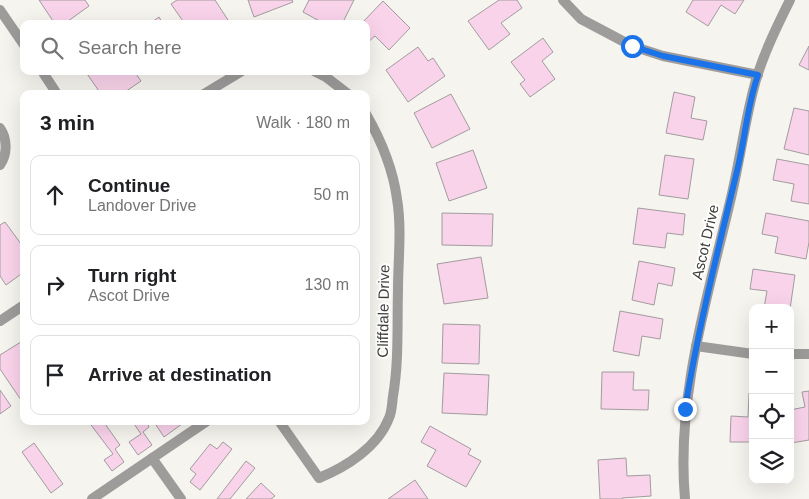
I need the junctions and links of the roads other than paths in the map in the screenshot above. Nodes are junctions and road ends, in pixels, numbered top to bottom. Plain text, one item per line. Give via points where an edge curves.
1 (563, 0) edge
2 (790, 0) edge
3 (0, 10) edge
4 (20, 39) edge
5 (45, 75) edge
6 (235, 75) edge
7 (322, 75) edge
8 (758, 75) junction
9 (54, 90) edge
10 (211, 90) edge
11 (343, 90) edge
12 (370, 121) edge
13 (0, 128) edge
14 (0, 164) edge
15 (20, 307) edge
16 (0, 321) edge
17 (696, 346) junction
18 (749, 353) edge
19 (794, 354) edge
20 (809, 354) edge
21 (201, 425) edge
22 (281, 425) edge
23 (152, 458) junction
24 (92, 499) edge
25 (181, 499) edge
26 (685, 499) edge

1 - 8 street via 581,19 632,46 663,56
2 - 8 street, Ascot Drive via 774,31
3 - 4 street
5 - 9 street
6 - 10 street
7 - 11 street
8 - 17 street, Ascot Drive
12 - 22 street, Cliffdale Drive via 390,165 400,233 397,363 390,417 366,451 319,478
13 - 14 street via 6,145
15 - 16 street
17 - 18 street
17 - 26 street, Ascot Drive via 685,409 682,469
19 - 20 street
21 - 23 street
23 - 24 street
23 - 25 street

